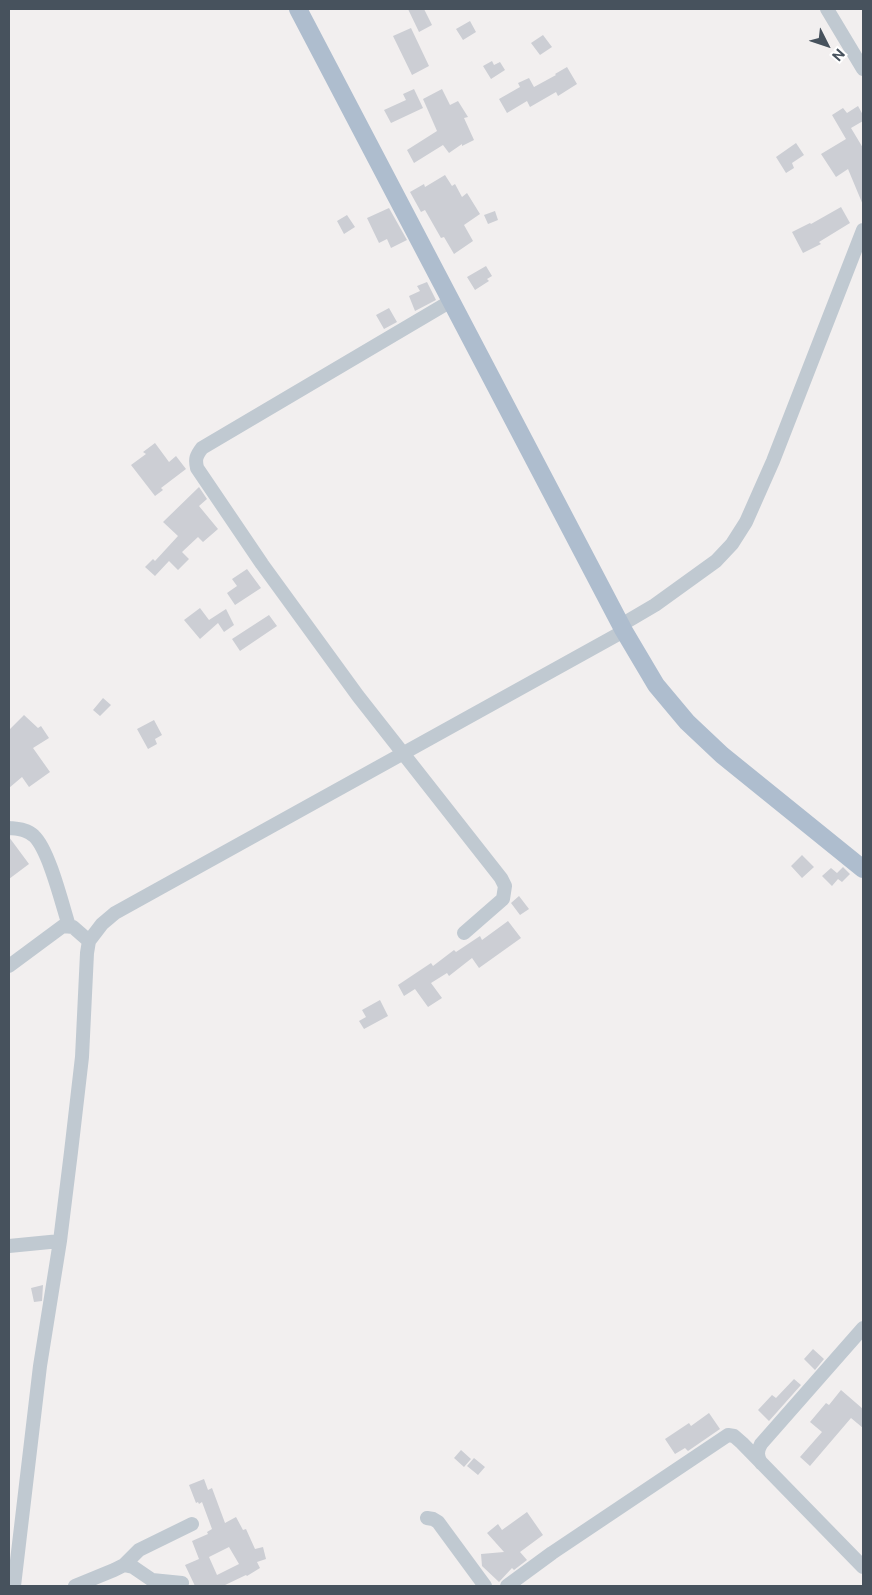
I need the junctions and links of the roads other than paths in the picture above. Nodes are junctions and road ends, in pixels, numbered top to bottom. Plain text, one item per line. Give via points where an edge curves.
1 (298, 9) edge
2 (827, 9) edge
3 (863, 69) edge
4 (863, 230) edge
5 (451, 301) junction
6 (623, 628) junction
7 (403, 753) junction
8 (9, 828) edge
9 (863, 869) edge
10 (69, 926) junction
11 (464, 933) dead end
12 (89, 940) junction
13 (9, 966) edge
14 (60, 1241) junction
15 (9, 1246) edge
16 (863, 1328) edge
17 (762, 1464) junction
18 (427, 1518) dead end
19 (192, 1524) dead end
20 (124, 1565) junction
21 (863, 1567) edge
22 (182, 1583) dead end
23 (14, 1586) edge
24 (76, 1586) edge
25 (485, 1586) edge
26 (507, 1586) edge

1 - 5 main road
2 - 3 street
4 - 6 street via 746,522 716,561
5 - 6 main road
5 - 7 street via 202,448 195,461 262,564
6 - 7 street
6 - 9 main road via 656,685 686,722
7 - 11 street via 505,886 504,900
7 - 12 street via 115,912
8 - 10 street via 25,830 35,836 45,852
10 - 12 street
10 - 13 street via 50,934
12 - 14 street via 82,1057
14 - 15 street
14 - 23 street via 40,1366
16 - 17 street via 760,1444 758,1455
17 - 21 street
17 - 26 street via 734,1436 725,1436
18 - 25 street via 438,1522
19 - 20 street via 139,1550
20 - 22 street via 133,1566 152,1580
20 - 24 street

